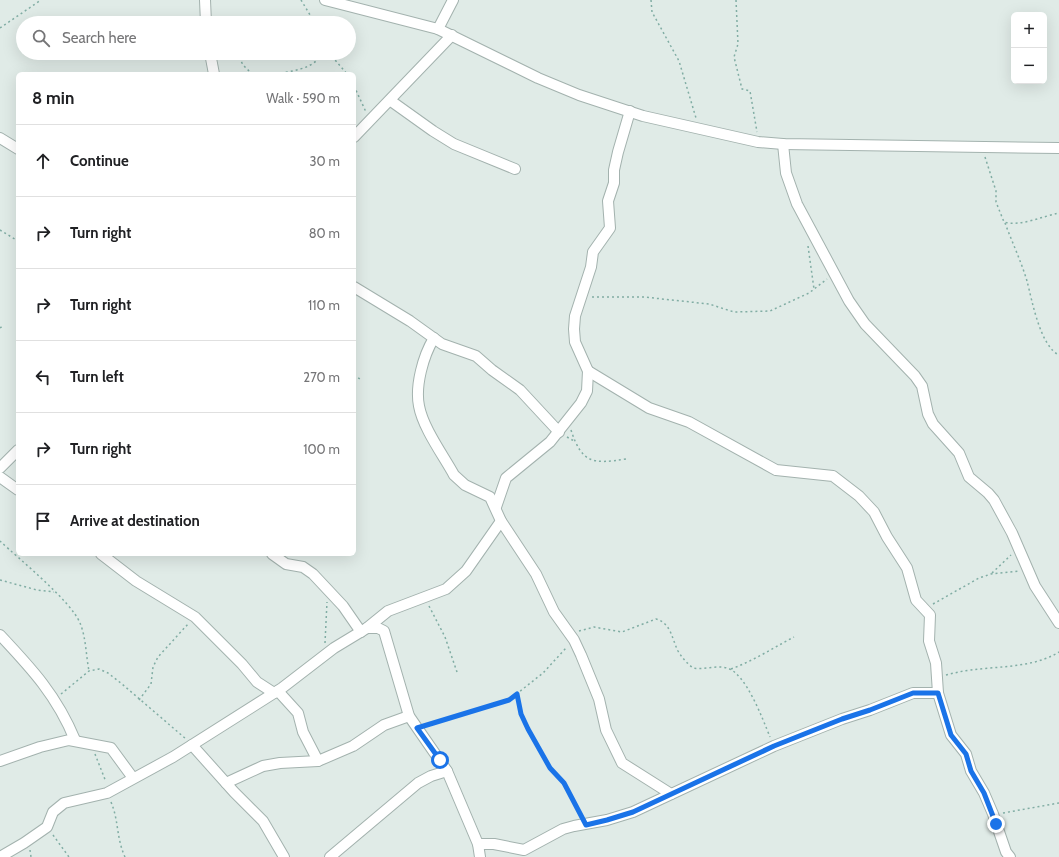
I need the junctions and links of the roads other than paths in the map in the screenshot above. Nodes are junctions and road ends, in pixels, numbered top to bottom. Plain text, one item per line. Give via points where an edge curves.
1 (204, 0) edge
2 (325, 0) edge
3 (453, 0) edge
4 (341, 2) edge
5 (205, 16) edge
6 (438, 29) junction
7 (452, 35) junction
8 (211, 60) edge
9 (214, 72) edge
10 (391, 101) junction
11 (630, 112) junction
12 (356, 135) edge
13 (0, 138) edge
14 (783, 144) junction
15 (16, 148) edge
16 (1059, 148) edge
17 (515, 169) dead end
18 (356, 288) edge
19 (434, 338) junction
20 (588, 371) junction
21 (559, 432) junction
22 (16, 452) edge
23 (0, 468) edge
24 (0, 477) edge
25 (16, 489) edge
26 (496, 507) junction
27 (501, 521) junction
28 (104, 556) edge
29 (275, 556) edge
30 (1059, 623) edge
31 (364, 630) junction
32 (0, 635) edge
33 (276, 692) junction
34 (938, 693) junction
35 (410, 716) junction
36 (75, 740) junction
37 (192, 745) junction
38 (0, 761) edge
39 (318, 761) junction
40 (447, 771) junction
41 (133, 778) junction
42 (226, 783) junction
43 (671, 794) junction
44 (478, 844) junction
45 (0, 857) edge
46 (284, 857) edge
47 (330, 857) edge
48 (480, 857) edge
49 (1010, 857) edge

1 - 5 street
2 - 4 street
3 - 6 street
4 - 6 street
6 - 7 street
7 - 10 street
7 - 11 street via 538,78
8 - 9 street
10 - 12 street
10 - 17 street via 454,144
11 - 14 street via 758,142
11 - 20 street via 618,152 614,183 608,201 610,228 593,252 574,329 575,342
13 - 15 street
14 - 16 street
14 - 30 street via 786,173 798,204 856,313 922,386 928,414 933,424 959,453 969,477 994,500 1035,586
18 - 19 street
19 - 21 street via 449,348 476,356 520,390
19 - 26 street via 426,350 420,379 418,405 423,420 456,478 470,488 486,494
20 - 21 street via 587,392
20 - 34 street via 649,408 689,422 776,470 832,476 859,496 874,512 907,568 916,600 930,615 929,641 936,663
21 - 26 street via 546,446 506,478
22 - 23 street
24 - 25 street
26 - 27 street
27 - 31 street via 460,578 446,589 396,607
27 - 43 street via 533,569 554,612 572,638 598,699 606,730 622,764
28 - 33 street via 136,581 195,617 257,682
29 - 31 street via 286,564 303,568 329,591
31 - 33 street via 325,654
31 - 35 street via 378,628 384,631
32 - 36 street via 29,666 54,699 66,717
33 - 37 street
33 - 39 street via 298,713 305,736
34 - 43 street via 913,693 774,746
34 - 49 street via 951,735 964,749 971,771 984,793
35 - 39 street via 384,725 353,746
35 - 40 street
36 - 38 street via 40,747
36 - 41 street via 111,748
37 - 41 street
37 - 42 street
39 - 42 street via 280,762 262,766
40 - 44 street
40 - 47 street via 418,783
41 - 45 street via 109,792 64,803 53,812 47,827
42 - 46 street via 263,821
43 - 44 street via 633,812 563,829 524,850 494,844
44 - 48 street

